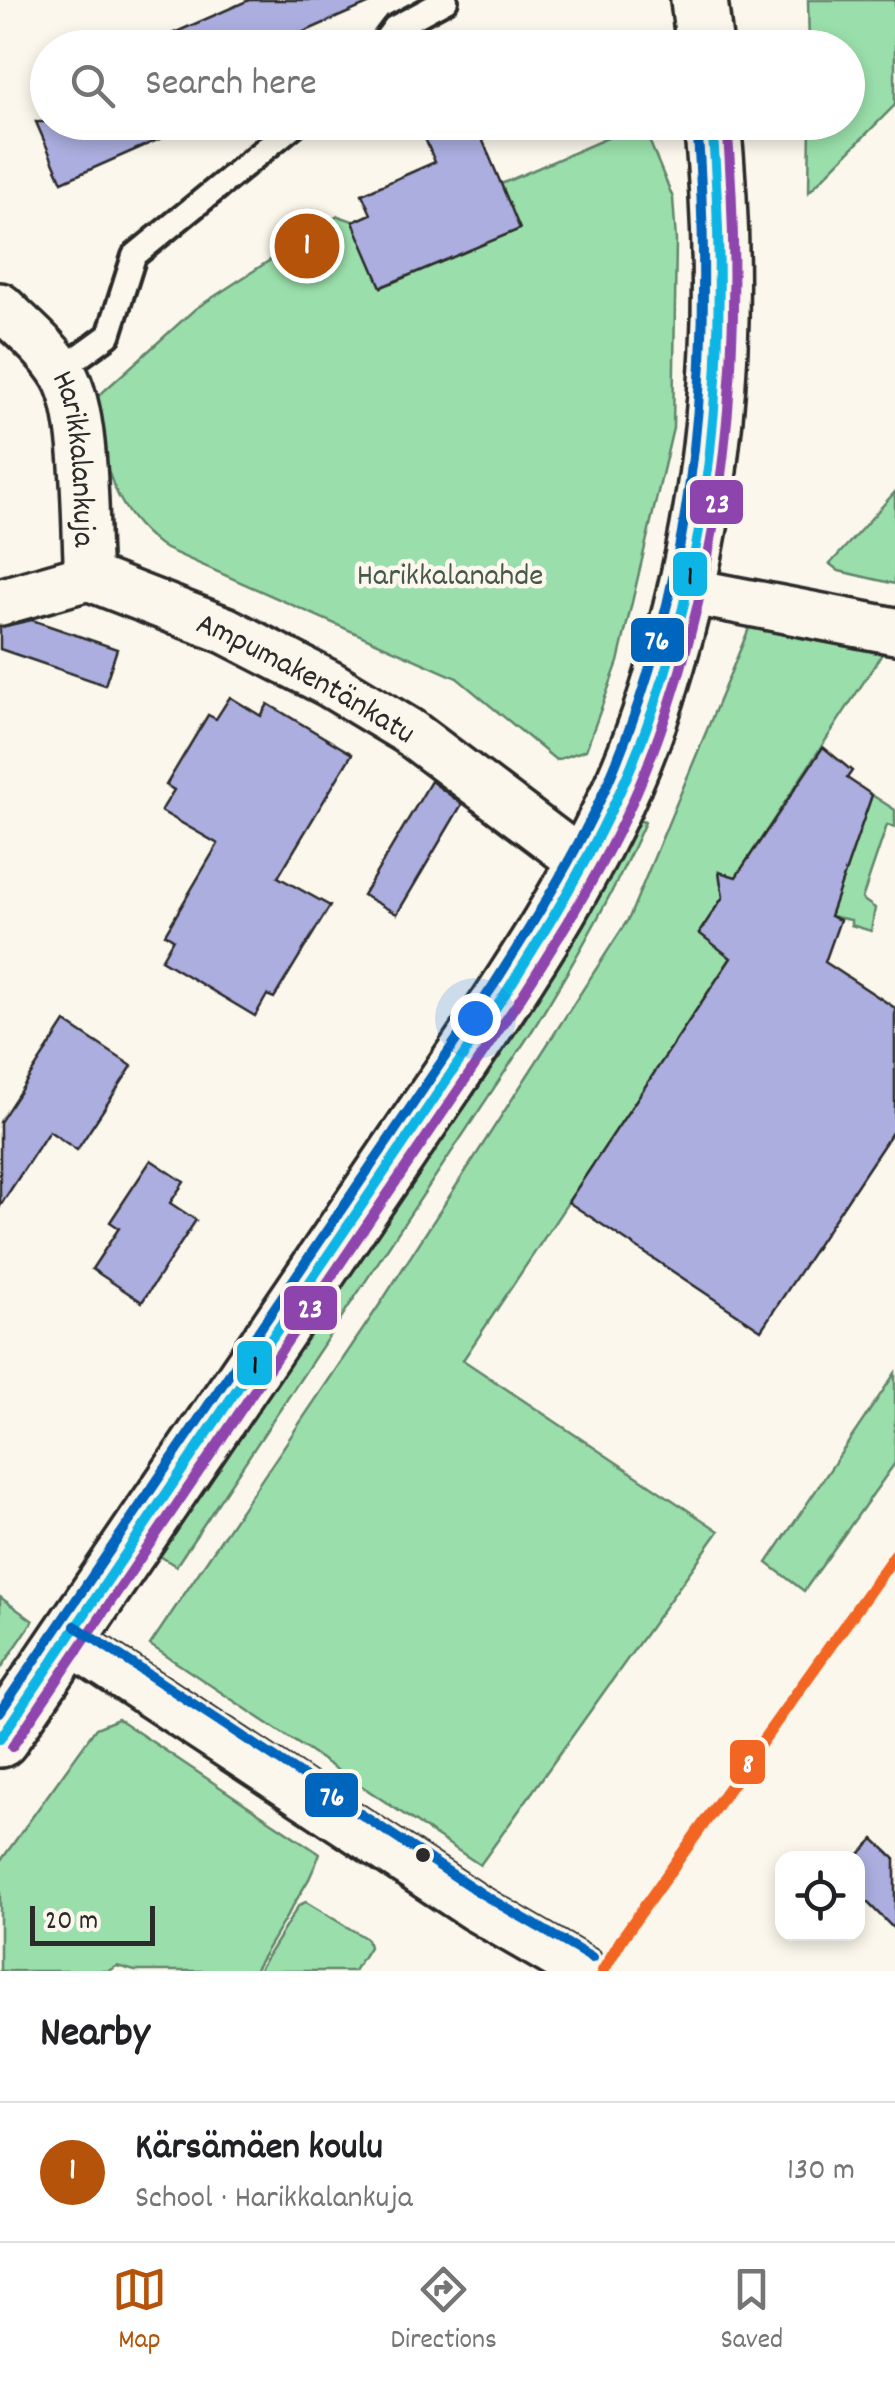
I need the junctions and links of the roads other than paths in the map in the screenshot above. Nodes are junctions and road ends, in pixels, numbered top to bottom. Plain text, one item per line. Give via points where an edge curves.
1 (446, 0) edge
2 (699, 0) edge
3 (392, 30) edge
4 (703, 30) edge
5 (276, 140) edge
6 (713, 140) edge
7 (0, 306) edge
8 (80, 356) dead end
9 (88, 576) junction
10 (688, 590) junction
11 (0, 602) edge
12 (895, 630) edge
13 (583, 863) junction
14 (67, 1639) junction
15 (0, 1739) edge
16 (584, 1971) edge

1 - 3 lane
2 - 4 street
5 - 8 lane via 134,256 109,335
6 - 10 street via 720,359
7 - 9 street, Harikkalankuja via 50,354 78,414
9 - 11 street
9 - 13 street, Ampumakentänkatu via 225,630 330,684 408,731
10 - 12 street
10 - 13 street via 649,718
13 - 14 street via 463,1057
14 - 15 street
14 - 16 street via 484,1914

